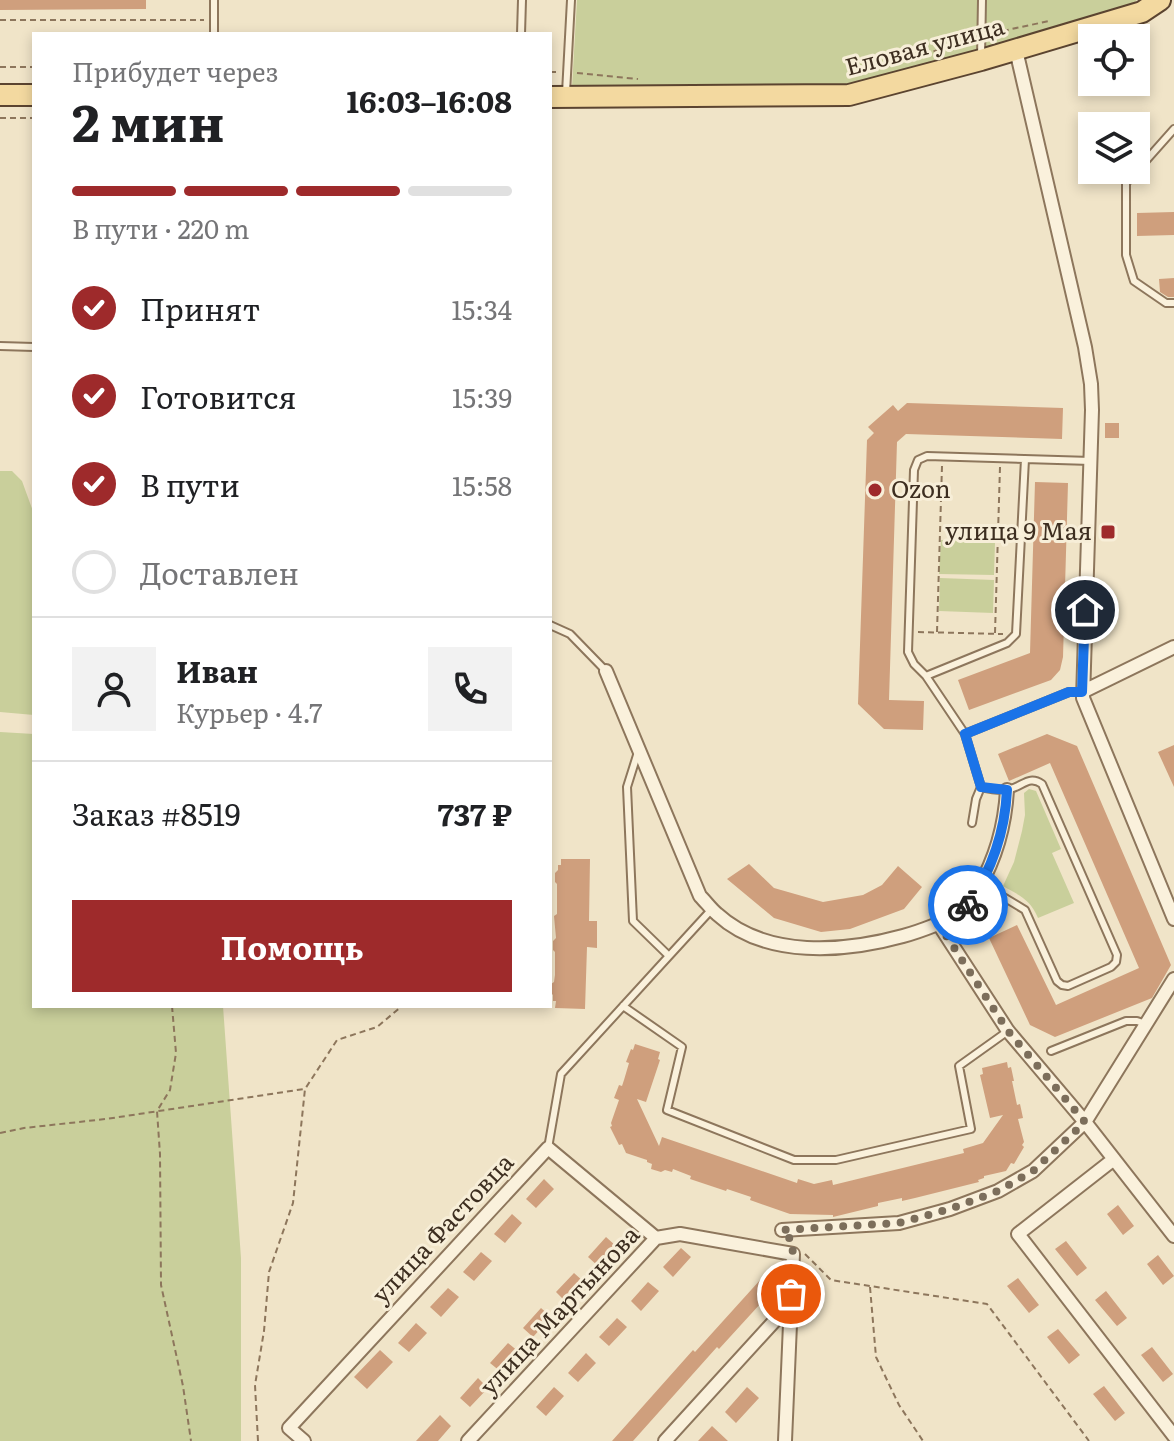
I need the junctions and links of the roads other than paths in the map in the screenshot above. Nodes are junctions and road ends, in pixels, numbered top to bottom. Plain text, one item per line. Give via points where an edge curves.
1 (214, 0) edge
2 (522, 0) edge
3 (571, 0) edge
4 (982, 0) edge
5 (1160, 0) edge
6 (214, 32) edge
7 (521, 32) edge
8 (1016, 50) junction
9 (981, 60) junction
10 (0, 95) edge
11 (32, 95) edge
12 (558, 97) edge
13 (1174, 129) edge
14 (1174, 303) edge
15 (0, 346) edge
16 (32, 347) edge
17 (1025, 459) junction
18 (1091, 461) junction
19 (552, 626) edge
20 (1174, 647) edge
21 (606, 671) joint
22 (926, 676) junction
23 (1082, 692) junction
24 (965, 734) junction
25 (639, 749) junction
26 (981, 787) junction
27 (1007, 790) junction
28 (972, 823) dead end
29 (981, 884) junction
30 (712, 909) junction
31 (1174, 919) edge
32 (938, 923) junction
33 (669, 956) junction
34 (1174, 979) edge
35 (623, 1006) junction
36 (1146, 1024) junction
37 (1008, 1031) junction
38 (1051, 1051) dead end
39 (1085, 1122) junction
40 (548, 1148) junction
41 (1114, 1159) junction
42 (1174, 1236) edge
43 (656, 1238) junction
44 (793, 1248) junction
45 (791, 1294) junction
46 (1174, 1436) edge
47 (304, 1441) edge
48 (468, 1441) edge
49 (665, 1441) edge
50 (785, 1441) edge

1 - 6 lane
2 - 7 lane
3 - 12 lane via 567,72
4 - 9 lane
5 - 8 main road, Еловая улица via 1142,12
8 - 9 main road, Еловая улица
8 - 18 street via 1091,384
9 - 12 main road, Еловая улица via 849,95
10 - 11 main road
13 - 14 lane via 1126,183 1126,255 1134,281
15 - 16 lane
17 - 18 lane
17 - 22 lane via 1016,634 1007,643
17 - 22 lane via 942,456 922,457 915,464 908,652
18 - 23 street
19 - 21 lane via 570,634
20 - 23 street
21 - 25 street
22 - 24 lane
23 - 24 lane via 1069,692
23 - 31 street
24 - 26 lane
25 - 30 street via 700,896
25 - 33 lane via 627,787 633,921
26 - 27 lane
26 - 28 lane
27 - 29 street via 1000,840
27 - 29 lane via 1031,780 1042,784 1116,962 1062,985 1025,910
29 - 32 street via 965,910
30 - 32 street via 771,943 824,950 874,944
30 - 33 lane
32 - 37 street
33 - 35 lane
34 - 36 street
35 - 37 lane via 682,1047 667,1110 794,1160 836,1160 971,1129 959,1066
35 - 40 lane via 561,1074
36 - 38 lane via 1126,1021
36 - 39 street
37 - 39 street
39 - 41 street
39 - 44 street via 1033,1171 998,1191 899,1223 782,1230
40 - 43 street, улица Фастовца
40 - 47 street, улица Фастовца via 289,1428
41 - 42 street
41 - 46 street via 1018,1234
43 - 44 street, улица Мартынова via 680,1234
43 - 48 street, улица Мартынова
44 - 45 street
45 - 49 street via 779,1316
45 - 50 street

